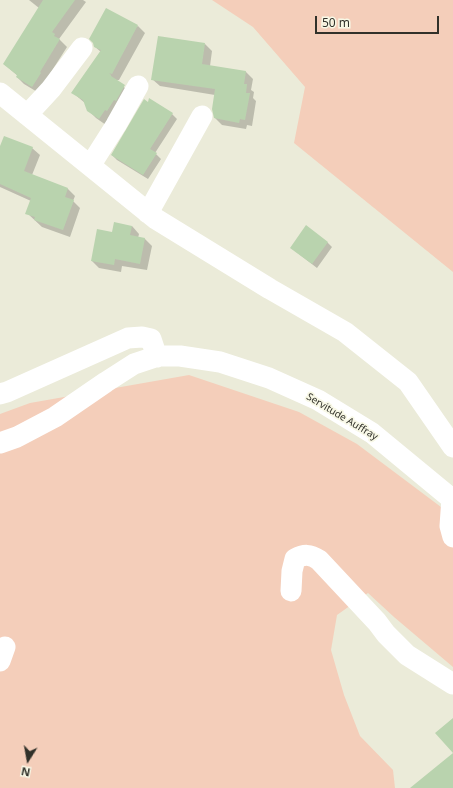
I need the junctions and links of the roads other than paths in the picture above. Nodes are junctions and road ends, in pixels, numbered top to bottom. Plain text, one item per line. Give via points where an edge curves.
1 (82, 48) dead end
2 (138, 86) dead end
3 (0, 93) edge
4 (27, 115) junction
5 (202, 116) dead end
6 (90, 166) junction
7 (148, 213) junction
8 (157, 357) junction
9 (0, 394) edge
10 (0, 444) edge
11 (453, 446) edge
12 (452, 499) edge
13 (453, 537) edge
14 (292, 591) dead end
15 (453, 684) edge

1 - 4 street via 51,89
2 - 6 street
3 - 4 street
4 - 6 street
5 - 7 street
6 - 7 street
7 - 11 street via 345,332 408,382
8 - 9 street via 151,339 128,338
8 - 10 street, Servitude Auffray via 134,364 55,417
8 - 12 street, Servitude Auffray via 180,356 220,362 269,378 318,400 372,433
12 - 13 street via 450,526
14 - 15 street via 292,571 296,559 307,554 313,556 407,655

